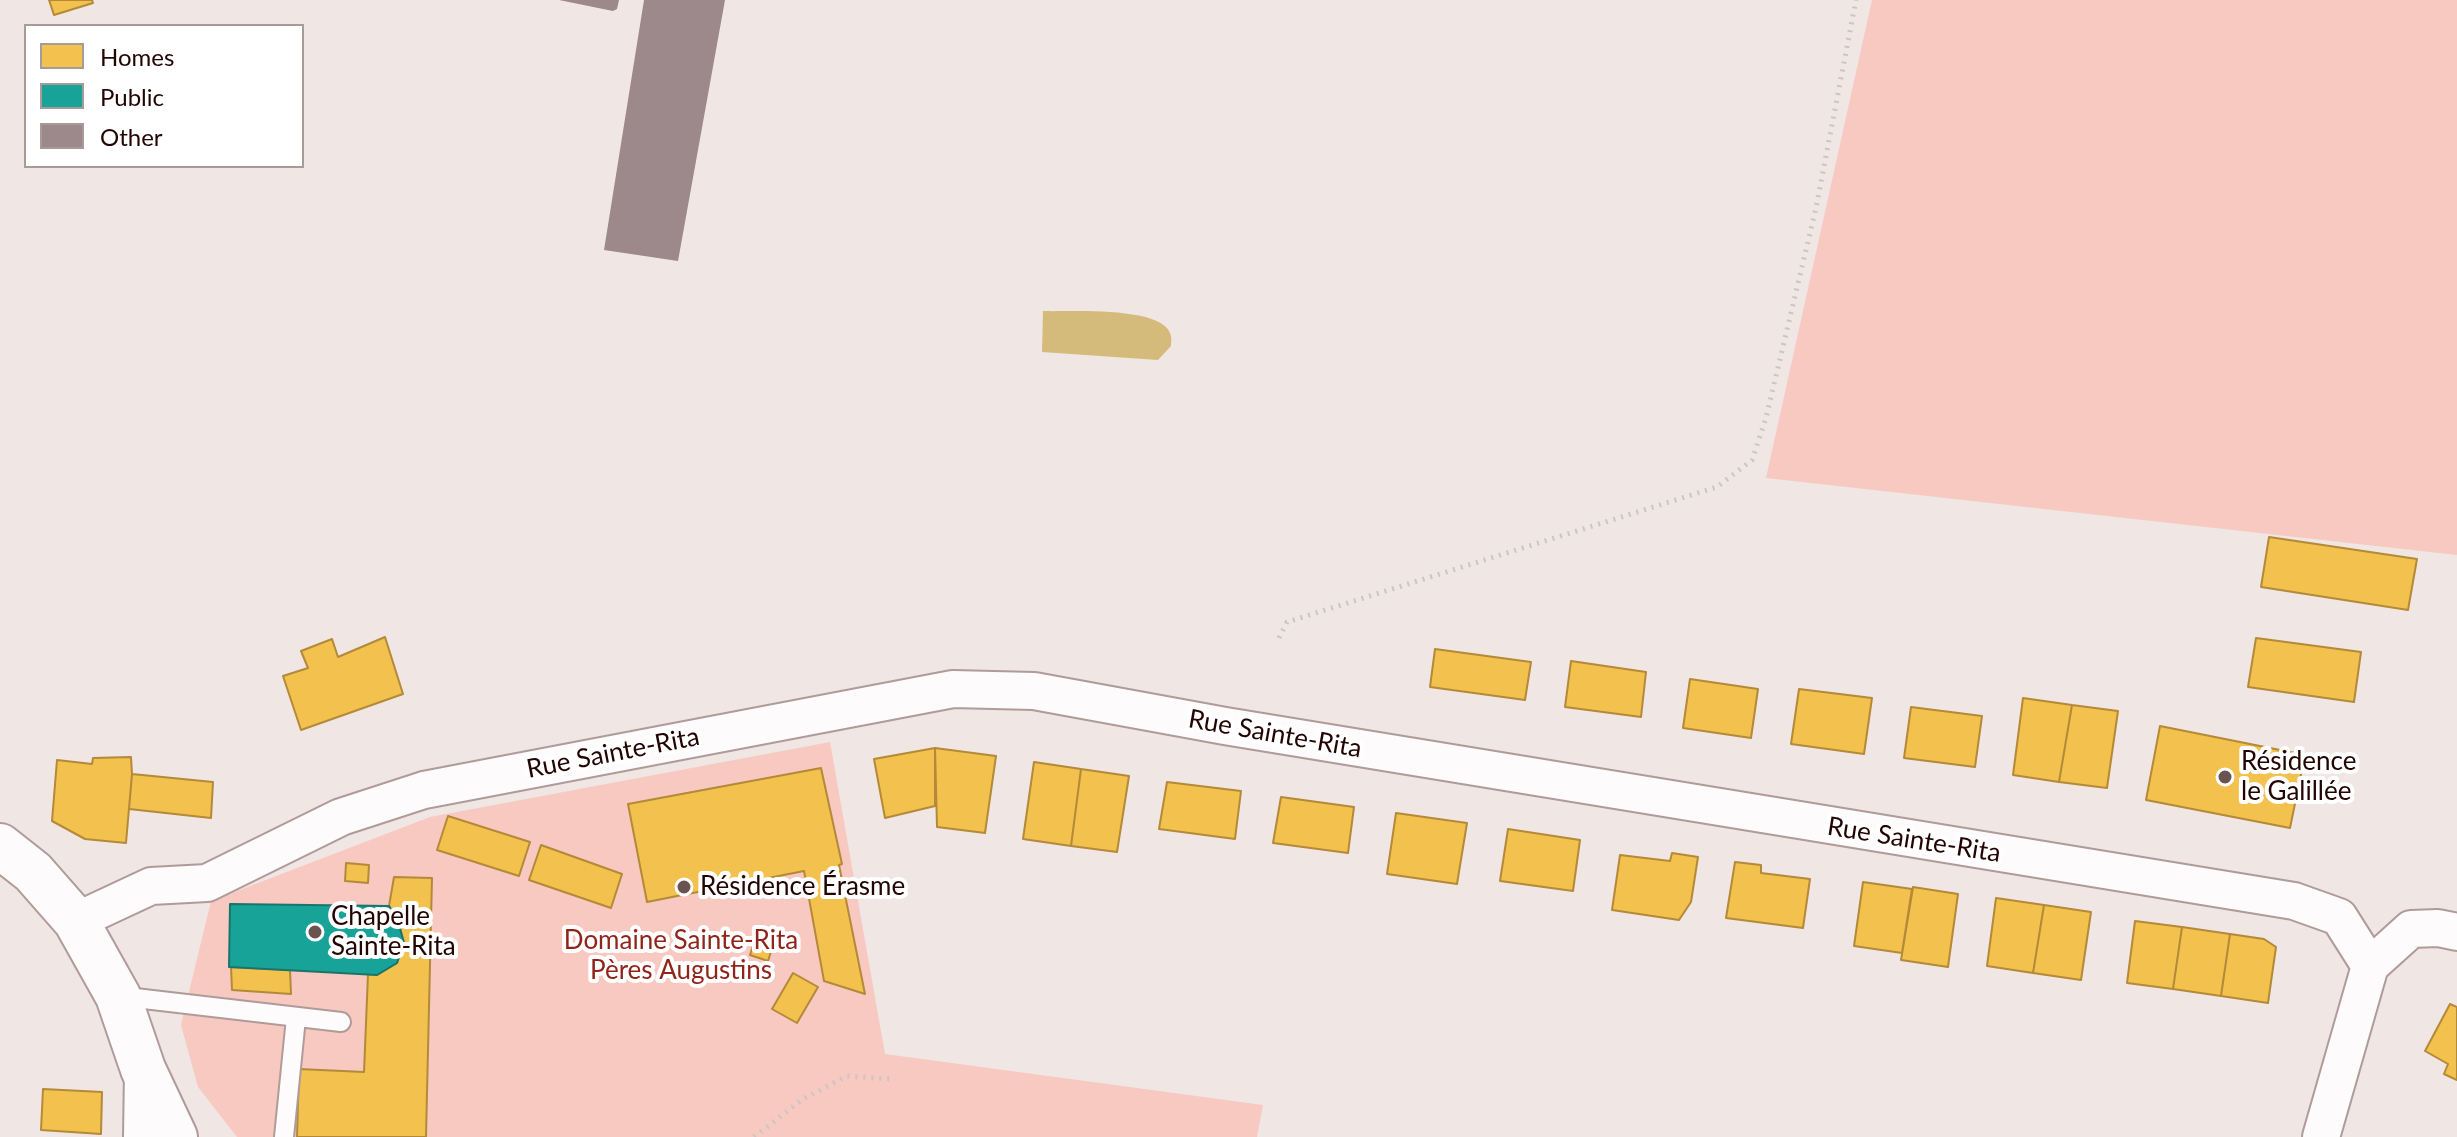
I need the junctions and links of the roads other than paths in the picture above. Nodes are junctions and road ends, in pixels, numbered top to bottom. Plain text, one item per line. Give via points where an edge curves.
1 (0, 846) edge
2 (76, 921) junction
3 (2457, 932) edge
4 (2370, 966) junction
5 (118, 996) junction
6 (296, 1018) junction
7 (341, 1022) dead end
8 (143, 1069) junction
9 (142, 1137) edge
10 (175, 1137) edge
11 (284, 1137) edge
12 (2321, 1137) edge

1 - 2 street via 33,872
2 - 4 street, Rue Sainte-Rita via 151,886 207,883 341,817 424,790 953,689 1034,691 2294,901 2339,917
2 - 5 street
3 - 4 street via 2411,929
4 - 12 street
5 - 6 lane
5 - 8 street
6 - 7 lane
6 - 11 lane
8 - 9 street
8 - 10 street

